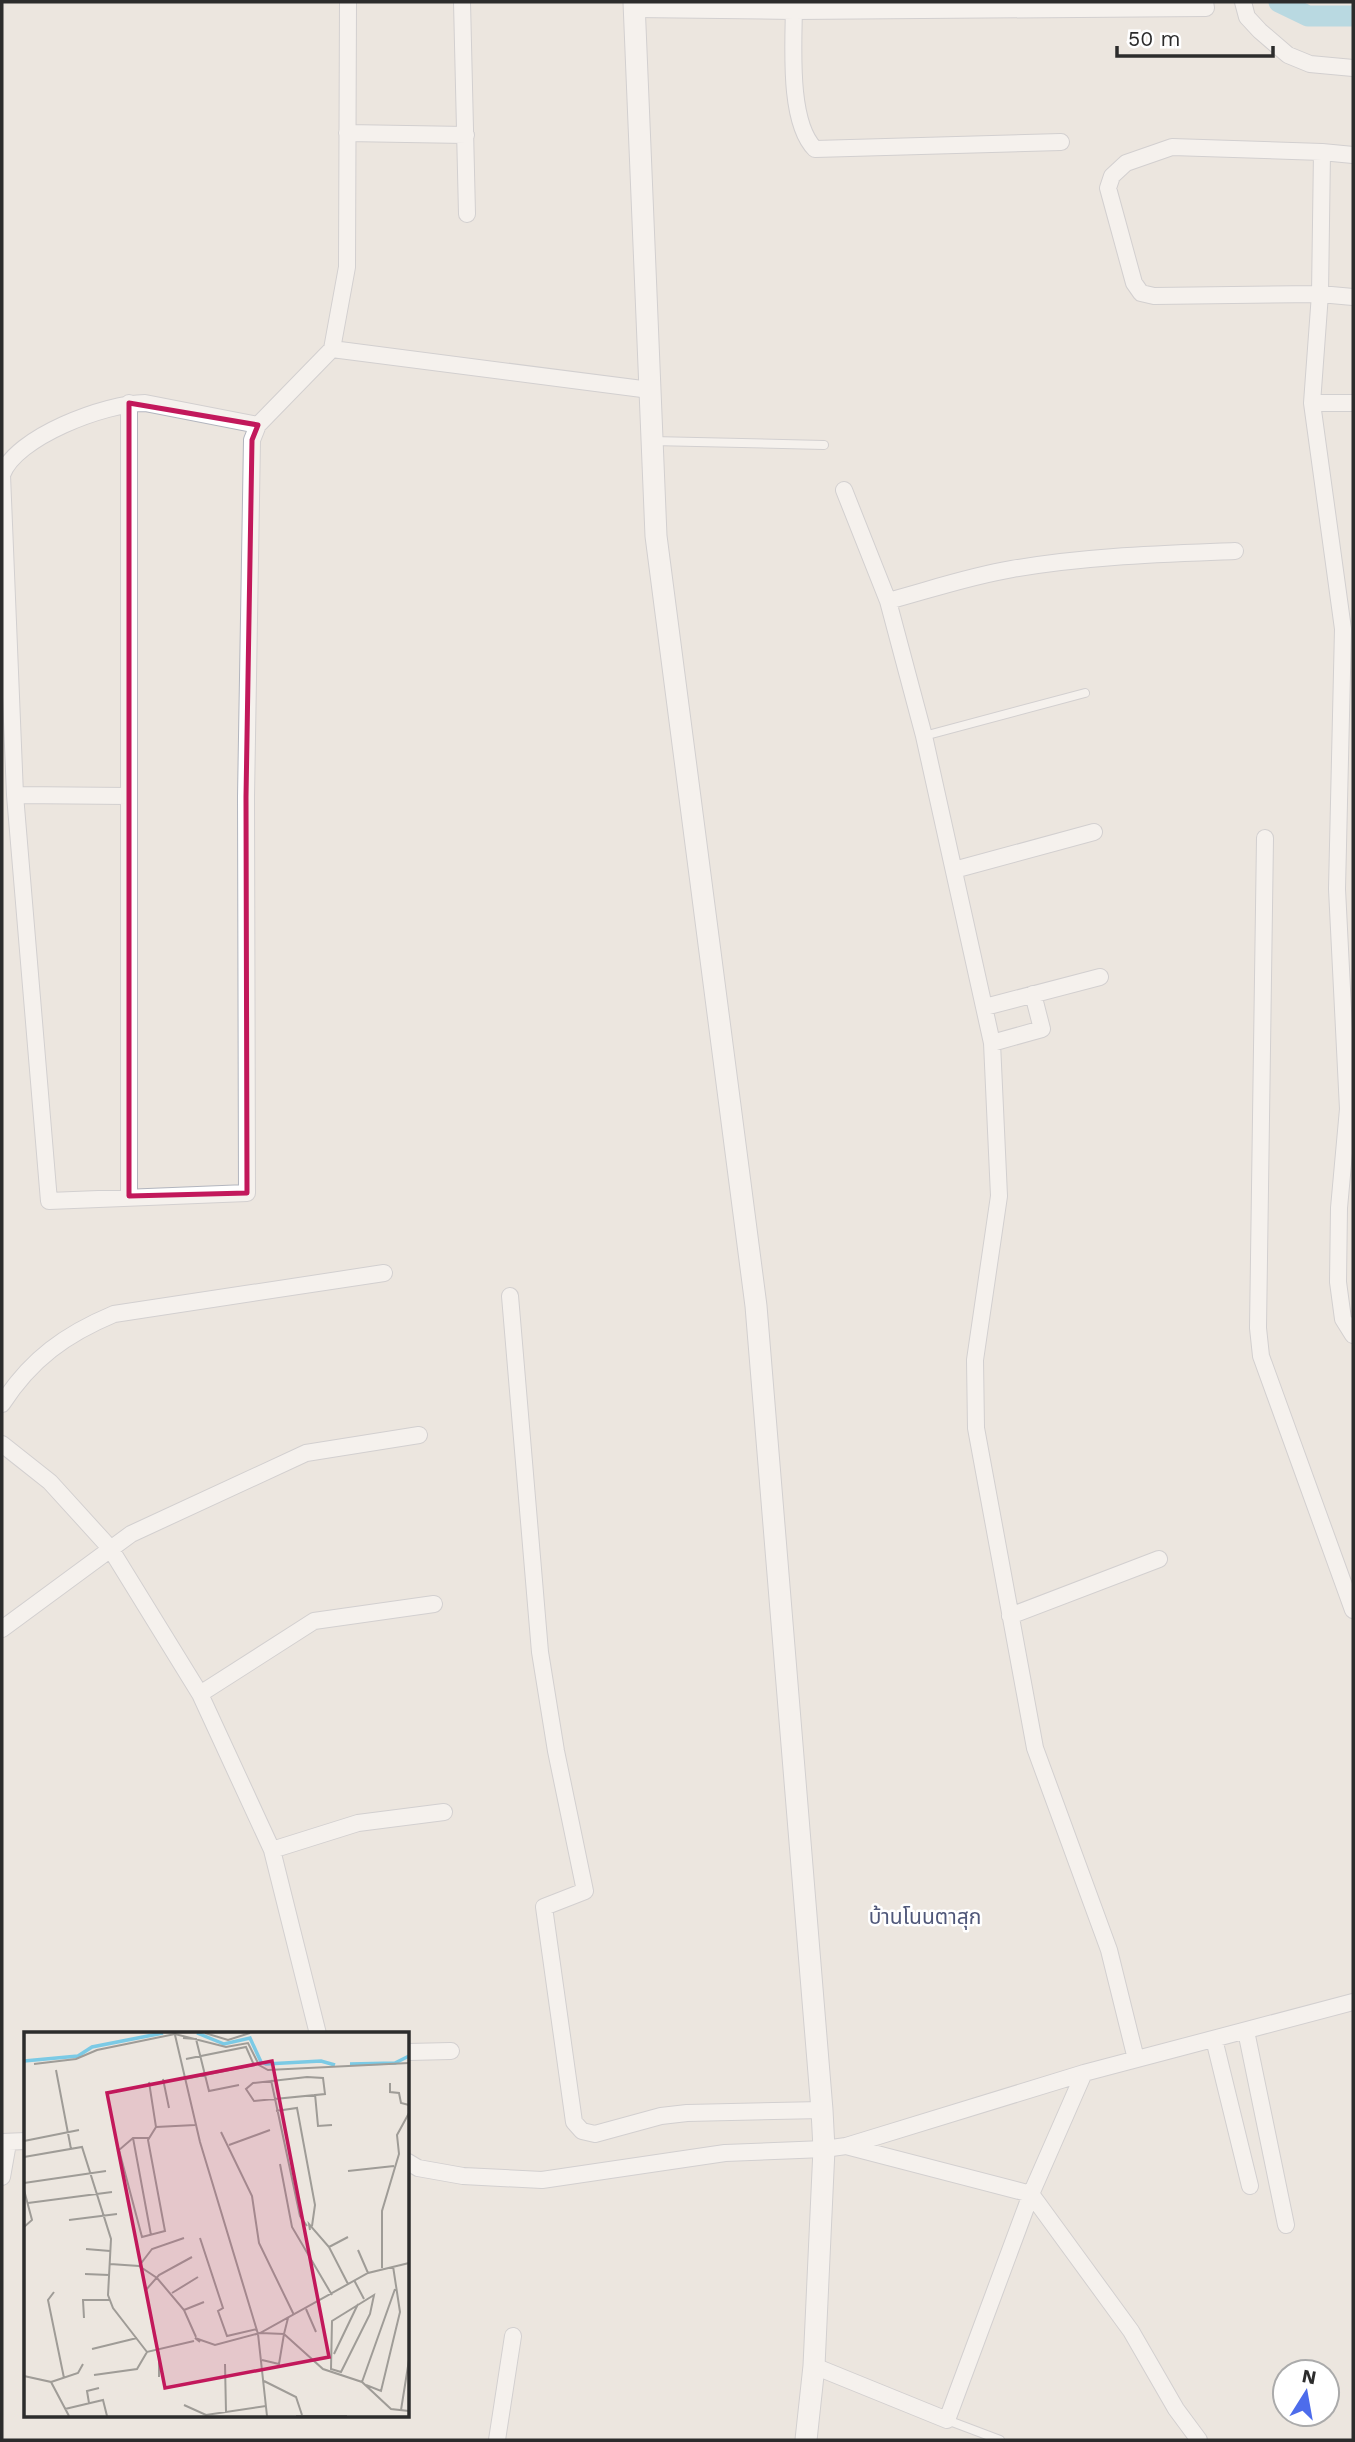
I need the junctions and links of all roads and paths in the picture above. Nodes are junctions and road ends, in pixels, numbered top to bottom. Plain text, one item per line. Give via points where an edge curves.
1 (348, 2) edge
2 (462, 2) edge
3 (1205, 2) edge
4 (1243, 2) edge
5 (634, 5) edge
6 (794, 7) edge
7 (1353, 68) edge
8 (347, 133) junction
9 (466, 135) junction
10 (1061, 142) dead end
11 (1322, 152) junction
12 (1353, 155) edge
13 (467, 214) dead end
14 (1320, 294) junction
15 (1353, 297) edge
16 (332, 349) junction
17 (650, 390) junction
18 (129, 403) junction
19 (1312, 403) junction
20 (1353, 403) edge
21 (258, 425) junction
22 (652, 441) junction
23 (824, 444) dead end
24 (844, 490) dead end
25 (1235, 551) dead end
26 (888, 601) junction
27 (1085, 693) dead end
28 (924, 736) junction
29 (15, 794) junction
30 (129, 796) junction
31 (1094, 832) dead end
32 (1265, 838) dead end
33 (954, 870) junction
34 (1100, 977) dead end
35 (1033, 994) junction
36 (985, 1007) junction
37 (992, 1043) junction
38 (129, 1196) junction
39 (384, 1273) dead end
40 (510, 1296) dead end
41 (1353, 1335) edge
42 (2, 1404) edge
43 (419, 1435) dead end
44 (2, 1444) edge
45 (110, 1548) junction
46 (1159, 1559) dead end
47 (434, 1604) dead end
48 (1353, 1610) edge
49 (1010, 1615) junction
50 (2, 1629) edge
51 (200, 1694) junction
52 (444, 1812) dead end
53 (272, 1850) junction
54 (1353, 2002) edge
55 (1246, 2031) junction
56 (318, 2032) edge
57 (1214, 2039) junction
58 (451, 2050) dead end
59 (410, 2052) edge
60 (1136, 2059) junction
61 (1084, 2073) junction
62 (822, 2110) junction
63 (24, 2141) edge
64 (5, 2142) edge
65 (846, 2146) junction
66 (824, 2150) junction
67 (410, 2163) edge
68 (2, 2177) edge
69 (1250, 2186) dead end
70 (1031, 2194) junction
71 (1286, 2225) dead end
72 (513, 2336) dead end
73 (814, 2366) junction
74 (947, 2420) junction
75 (497, 2440) edge
76 (806, 2440) edge
77 (1000, 2440) edge
78 (1199, 2440) edge

1 - 8 street
2 - 9 street
3 - 6 street via 1206,8
4 - 7 street via 1247,17 1288,55 1310,64
5 - 6 street
5 - 17 street
6 - 10 street via 800,119 815,149
8 - 9 street
8 - 16 street via 347,267
9 - 13 street
11 - 12 street
11 - 14 street
11 - 14 street via 1171,147 1126,163 1111,176 1108,188 1134,283 1141,293
14 - 15 street
14 - 19 street
16 - 17 street
16 - 21 street
17 - 22 street
18 - 21 street
18 - 29 street via 85,415 49,433 16,454 2,475
18 - 30 street
19 - 20 street
19 - 41 street via 1343,629 1337,889 1348,1109 1339,1208 1339,1282 1343,1319
21 - 38 street via 252,440 246,783 247,1193
22 - 23 lane
22 - 62 street via 656,536 756,1307
24 - 26 street
25 - 26 street via 1081,559 1008,569
26 - 28 street
27 - 28 lane
28 - 33 street
29 - 30 street
29 - 38 street via 49,1201
30 - 38 street
31 - 33 street
32 - 48 street via 1261,1356
33 - 36 street
34 - 35 street
35 - 36 street
35 - 37 street via 1042,1029
36 - 37 street
37 - 49 street via 999,1196 975,1360 976,1428
39 - 42 street via 114,1314 80,1328 45,1355 17,1381
40 - 62 street via 540,1652 585,1891 544,1908 574,2122 582,2131 595,2134 687,2113
43 - 45 street via 306,1453
44 - 45 street via 50,1482
45 - 50 street
45 - 51 street
46 - 49 street
47 - 51 street via 314,1621
49 - 60 street via 1035,1748 1109,1951
51 - 53 street
52 - 53 street via 358,1823
53 - 56 street
54 - 55 street
55 - 57 street
55 - 71 street
57 - 60 street
57 - 69 street
58 - 59 street
60 - 61 street
61 - 65 street
61 - 70 street
62 - 66 street
63 - 64 street
64 - 68 street
65 - 66 street
65 - 70 street
66 - 67 street via 725,2153 542,2180 463,2176
66 - 73 street
70 - 74 street
70 - 78 street via 1132,2331
72 - 75 street
73 - 74 street
73 - 76 street
74 - 77 lane

